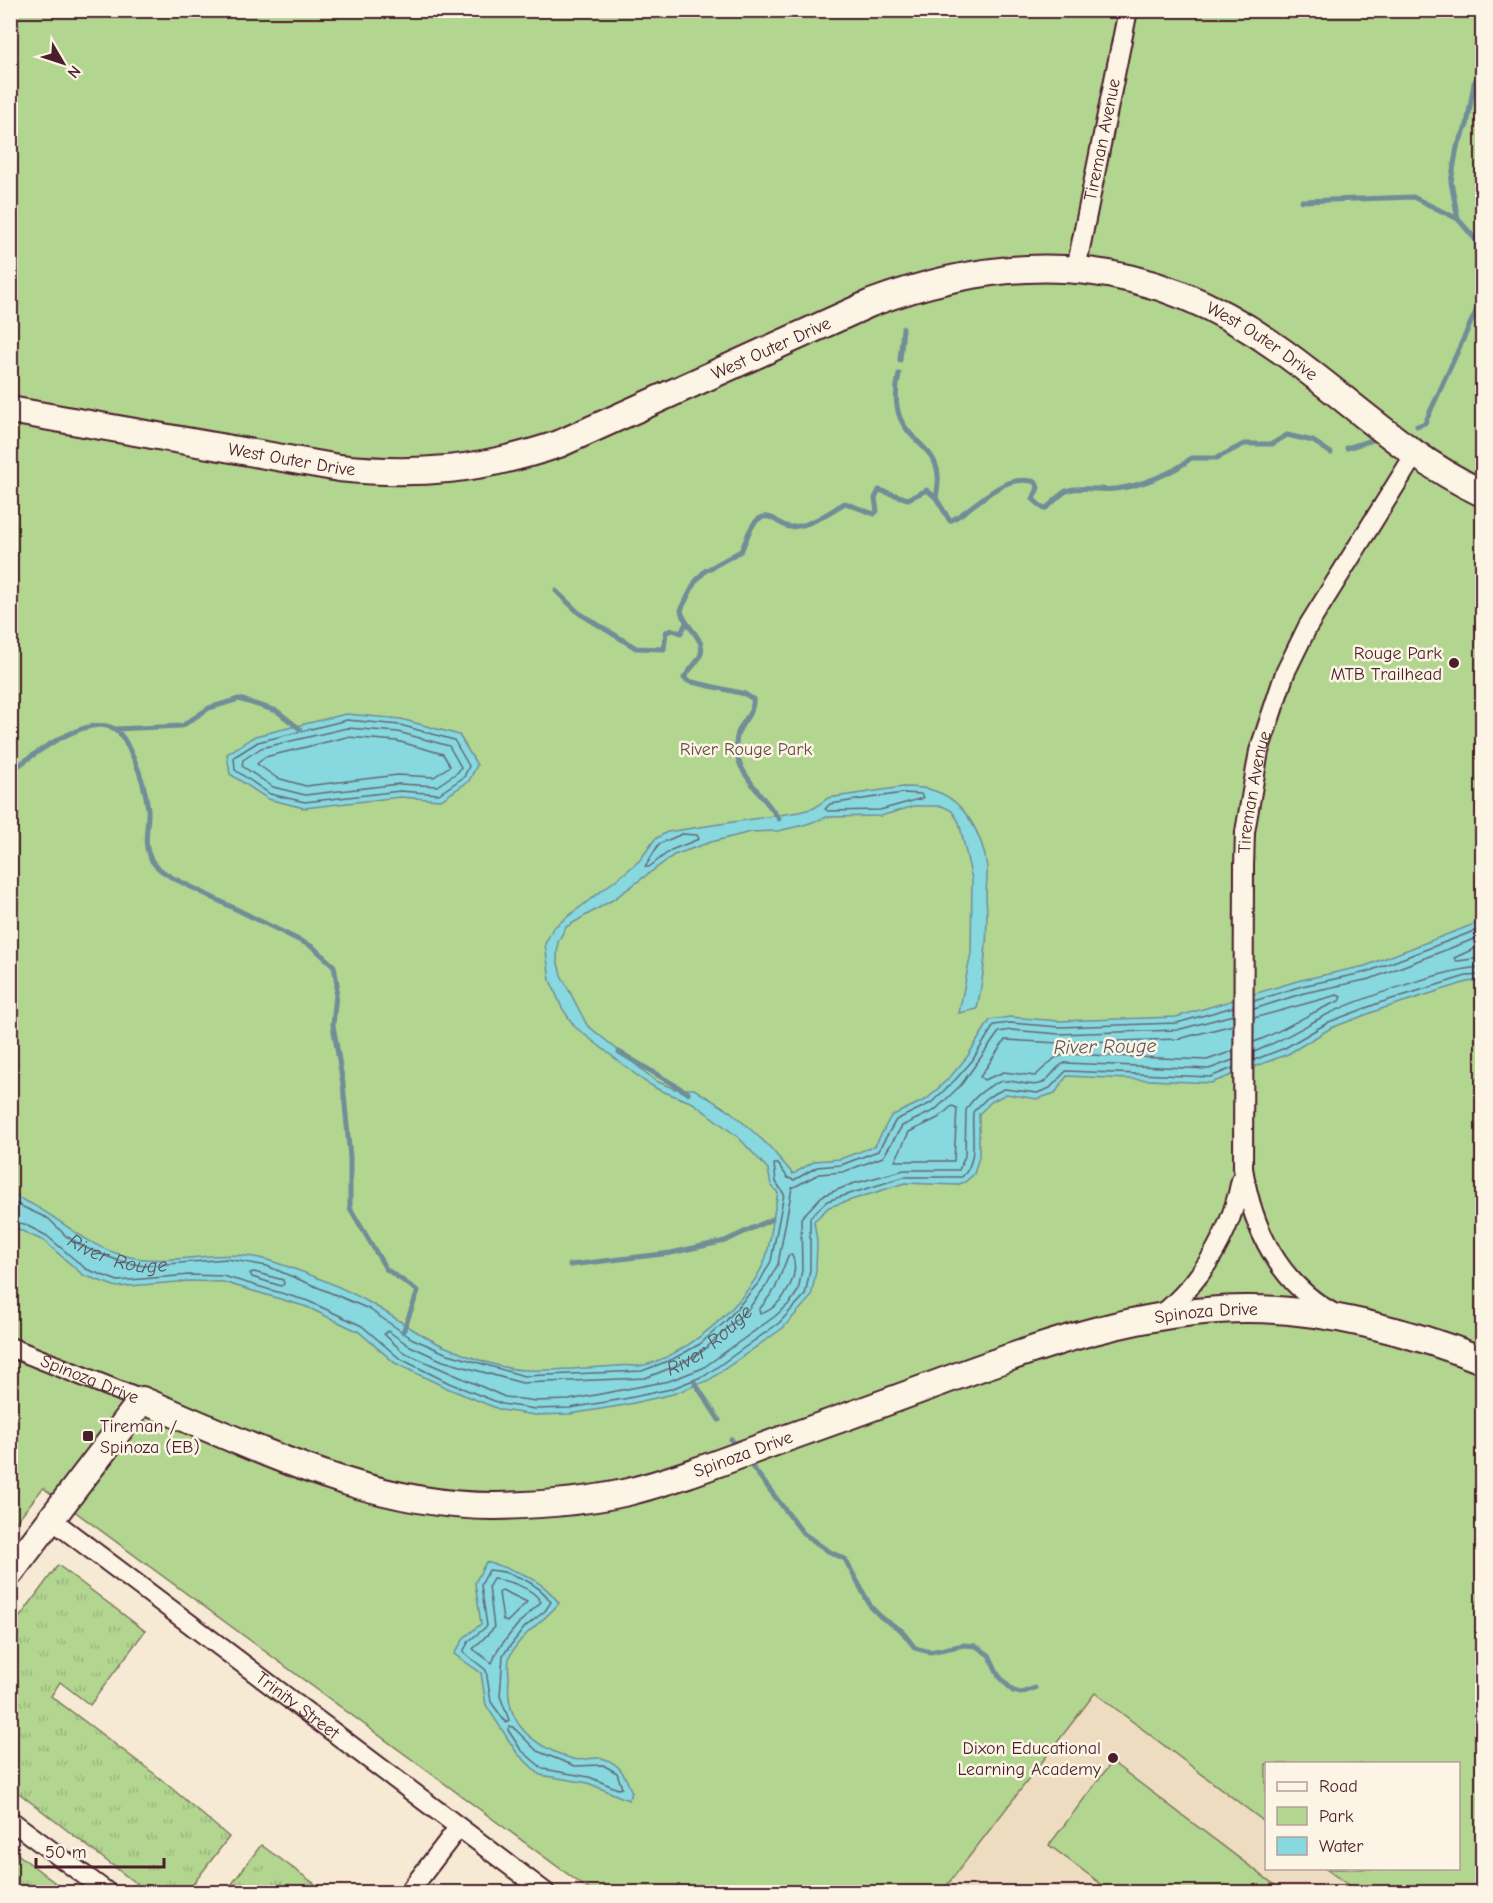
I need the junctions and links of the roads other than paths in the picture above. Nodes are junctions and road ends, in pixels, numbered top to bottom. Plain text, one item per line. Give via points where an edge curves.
1 (1128, 10) edge
2 (1076, 269) junction
3 (10, 411) edge
4 (1415, 454) junction
5 (1482, 493) edge
6 (1244, 1168) junction
7 (1159, 1317) junction
8 (1350, 1322) junction
9 (10, 1347) edge
10 (1482, 1360) edge
11 (142, 1400) junction
12 (51, 1519) junction
13 (10, 1573) edge
14 (10, 1820) edge
15 (458, 1828) junction
16 (107, 1893) edge
17 (409, 1893) edge
18 (544, 1893) edge

1 - 2 street, Tireman Avenue
2 - 3 street, West Outer Drive via 998,270 914,287 559,444 469,468 432,472 339,468
2 - 4 street, West Outer Drive via 1153,284 1228,316 1285,353
4 - 5 street, West Outer Drive
4 - 6 street, Tireman Avenue via 1308,626 1267,721 1252,781 1245,832
6 - 7 street via 1233,1213 1214,1254 1187,1291
6 - 8 street via 1254,1217 1274,1257 1307,1295
7 - 8 street, Spinoza Drive via 1247,1309 1292,1311
7 - 11 street, Spinoza Drive via 1102,1328 1029,1350 744,1454 629,1491 568,1502 492,1506 394,1496 305,1468
8 - 10 street, Spinoza Drive via 1395,1331
9 - 11 street, Spinoza Drive
11 - 12 street
12 - 13 street
12 - 15 street, Trinity Street
14 - 16 street
15 - 17 street
15 - 18 street, Trinity Street

